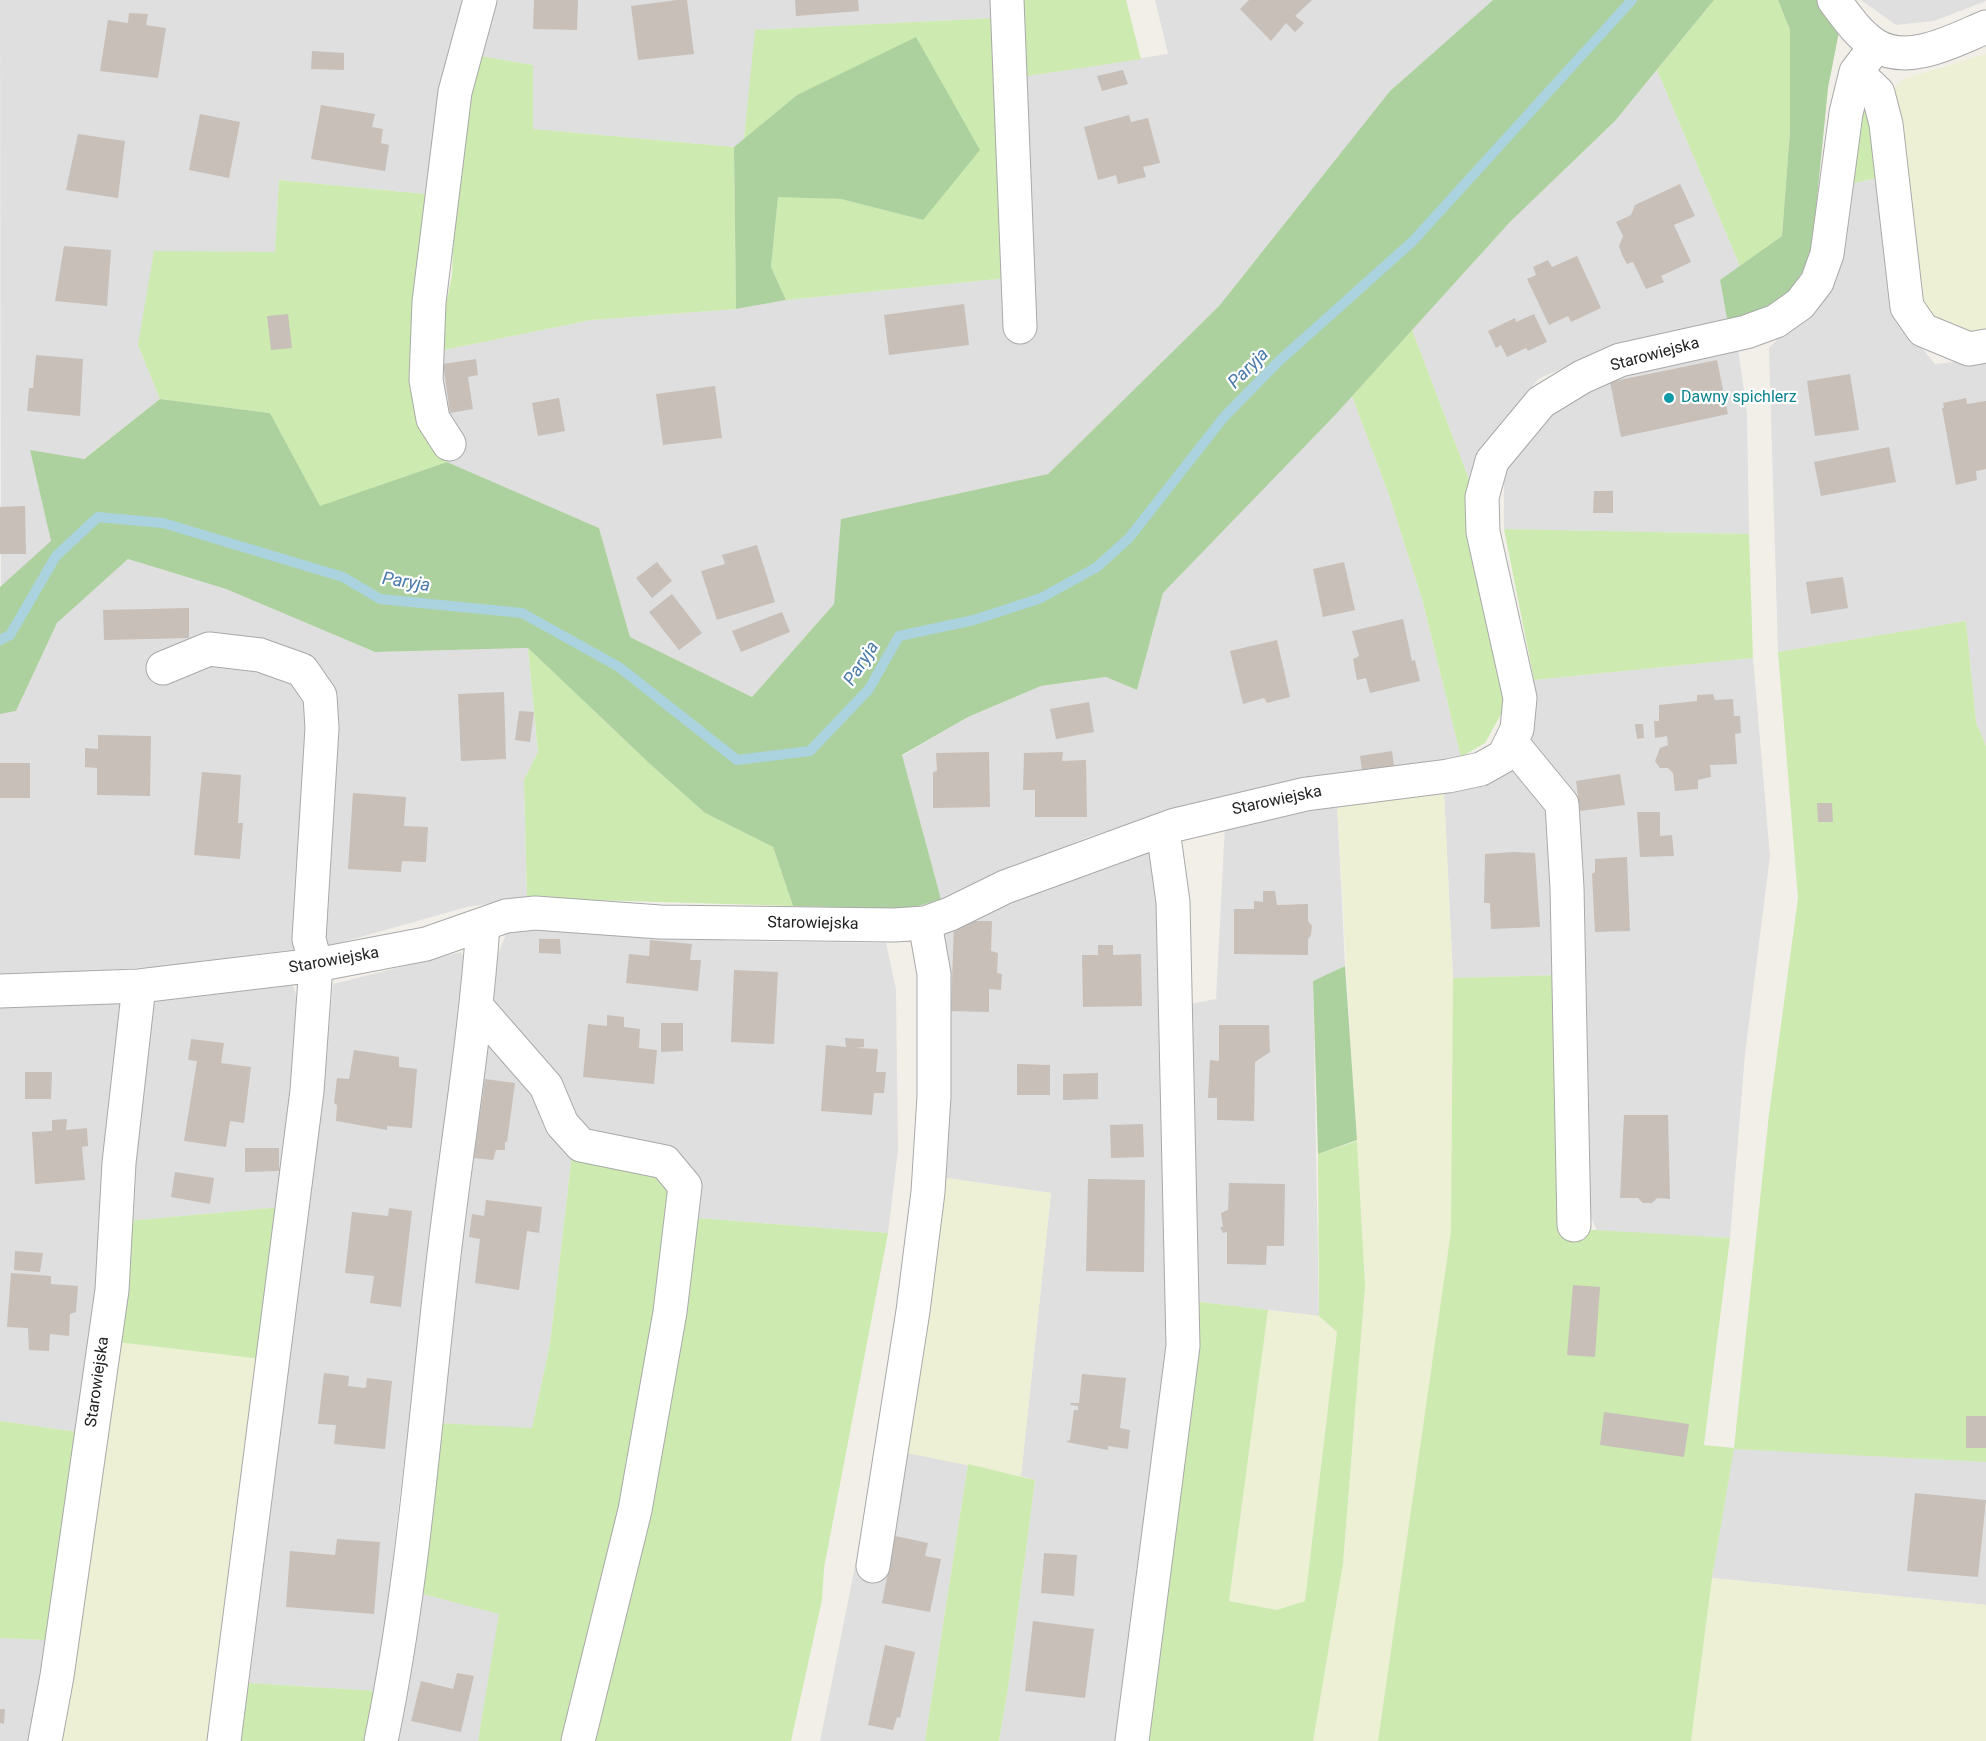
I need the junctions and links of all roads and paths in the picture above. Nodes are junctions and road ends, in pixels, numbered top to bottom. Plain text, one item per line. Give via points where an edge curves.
1 (480, 0) edge
2 (1007, 0) edge
3 (1834, 0) edge
4 (1986, 27) edge
5 (1876, 46) junction
6 (1856, 72) junction
7 (1020, 327) dead end
8 (1986, 346) edge
9 (449, 444) dead end
10 (163, 668) dead end
11 (1511, 742) junction
12 (1163, 830) junction
13 (925, 923) junction
14 (483, 925) junction
15 (316, 965) junction
16 (139, 986) junction
17 (0, 991) edge
18 (477, 1007) junction
19 (1574, 1225) dead end
20 (873, 1566) dead end
21 (45, 1741) edge
22 (224, 1741) edge
23 (381, 1741) edge
24 (578, 1741) edge
25 (1132, 1741) edge

1 - 9 street via 455,92 429,302 426,380 433,419
2 - 7 street
3 - 5 street
4 - 5 street via 1937,47 1906,53
5 - 6 street, Starowiejska
6 - 8 street via 1878,93 1886,124 1906,307 1923,330 1969,349
6 - 11 street, Starowiejska via 1846,114 1827,254 1817,282 1800,304 1776,321 1746,332 1620,360 1582,377 1541,402 1492,460 1482,497 1483,532 1520,698 1517,729
10 - 15 street via 209,648 260,655 302,670 321,696 309,939
11 - 12 street, Starowiejska via 1504,756 1481,769 1306,794
11 - 19 street via 1562,804
12 - 13 street, Starowiejska via 1062,865
12 - 25 street via 1173,902 1183,1346
13 - 14 street, Starowiejska via 660,922 535,912 506,916
13 - 20 street via 934,974 934,1096 928,1192
14 - 15 street, Starowiejska via 426,944
14 - 18 street
15 - 16 street, Starowiejska
15 - 22 street via 307,1091
16 - 17 street, Starowiejska
16 - 21 street, Starowiejska via 119,1163 112,1290
18 - 23 street via 442,1269 410,1565
18 - 24 street via 546,1086 562,1124 581,1145 665,1162 685,1186 670,1312 635,1510

